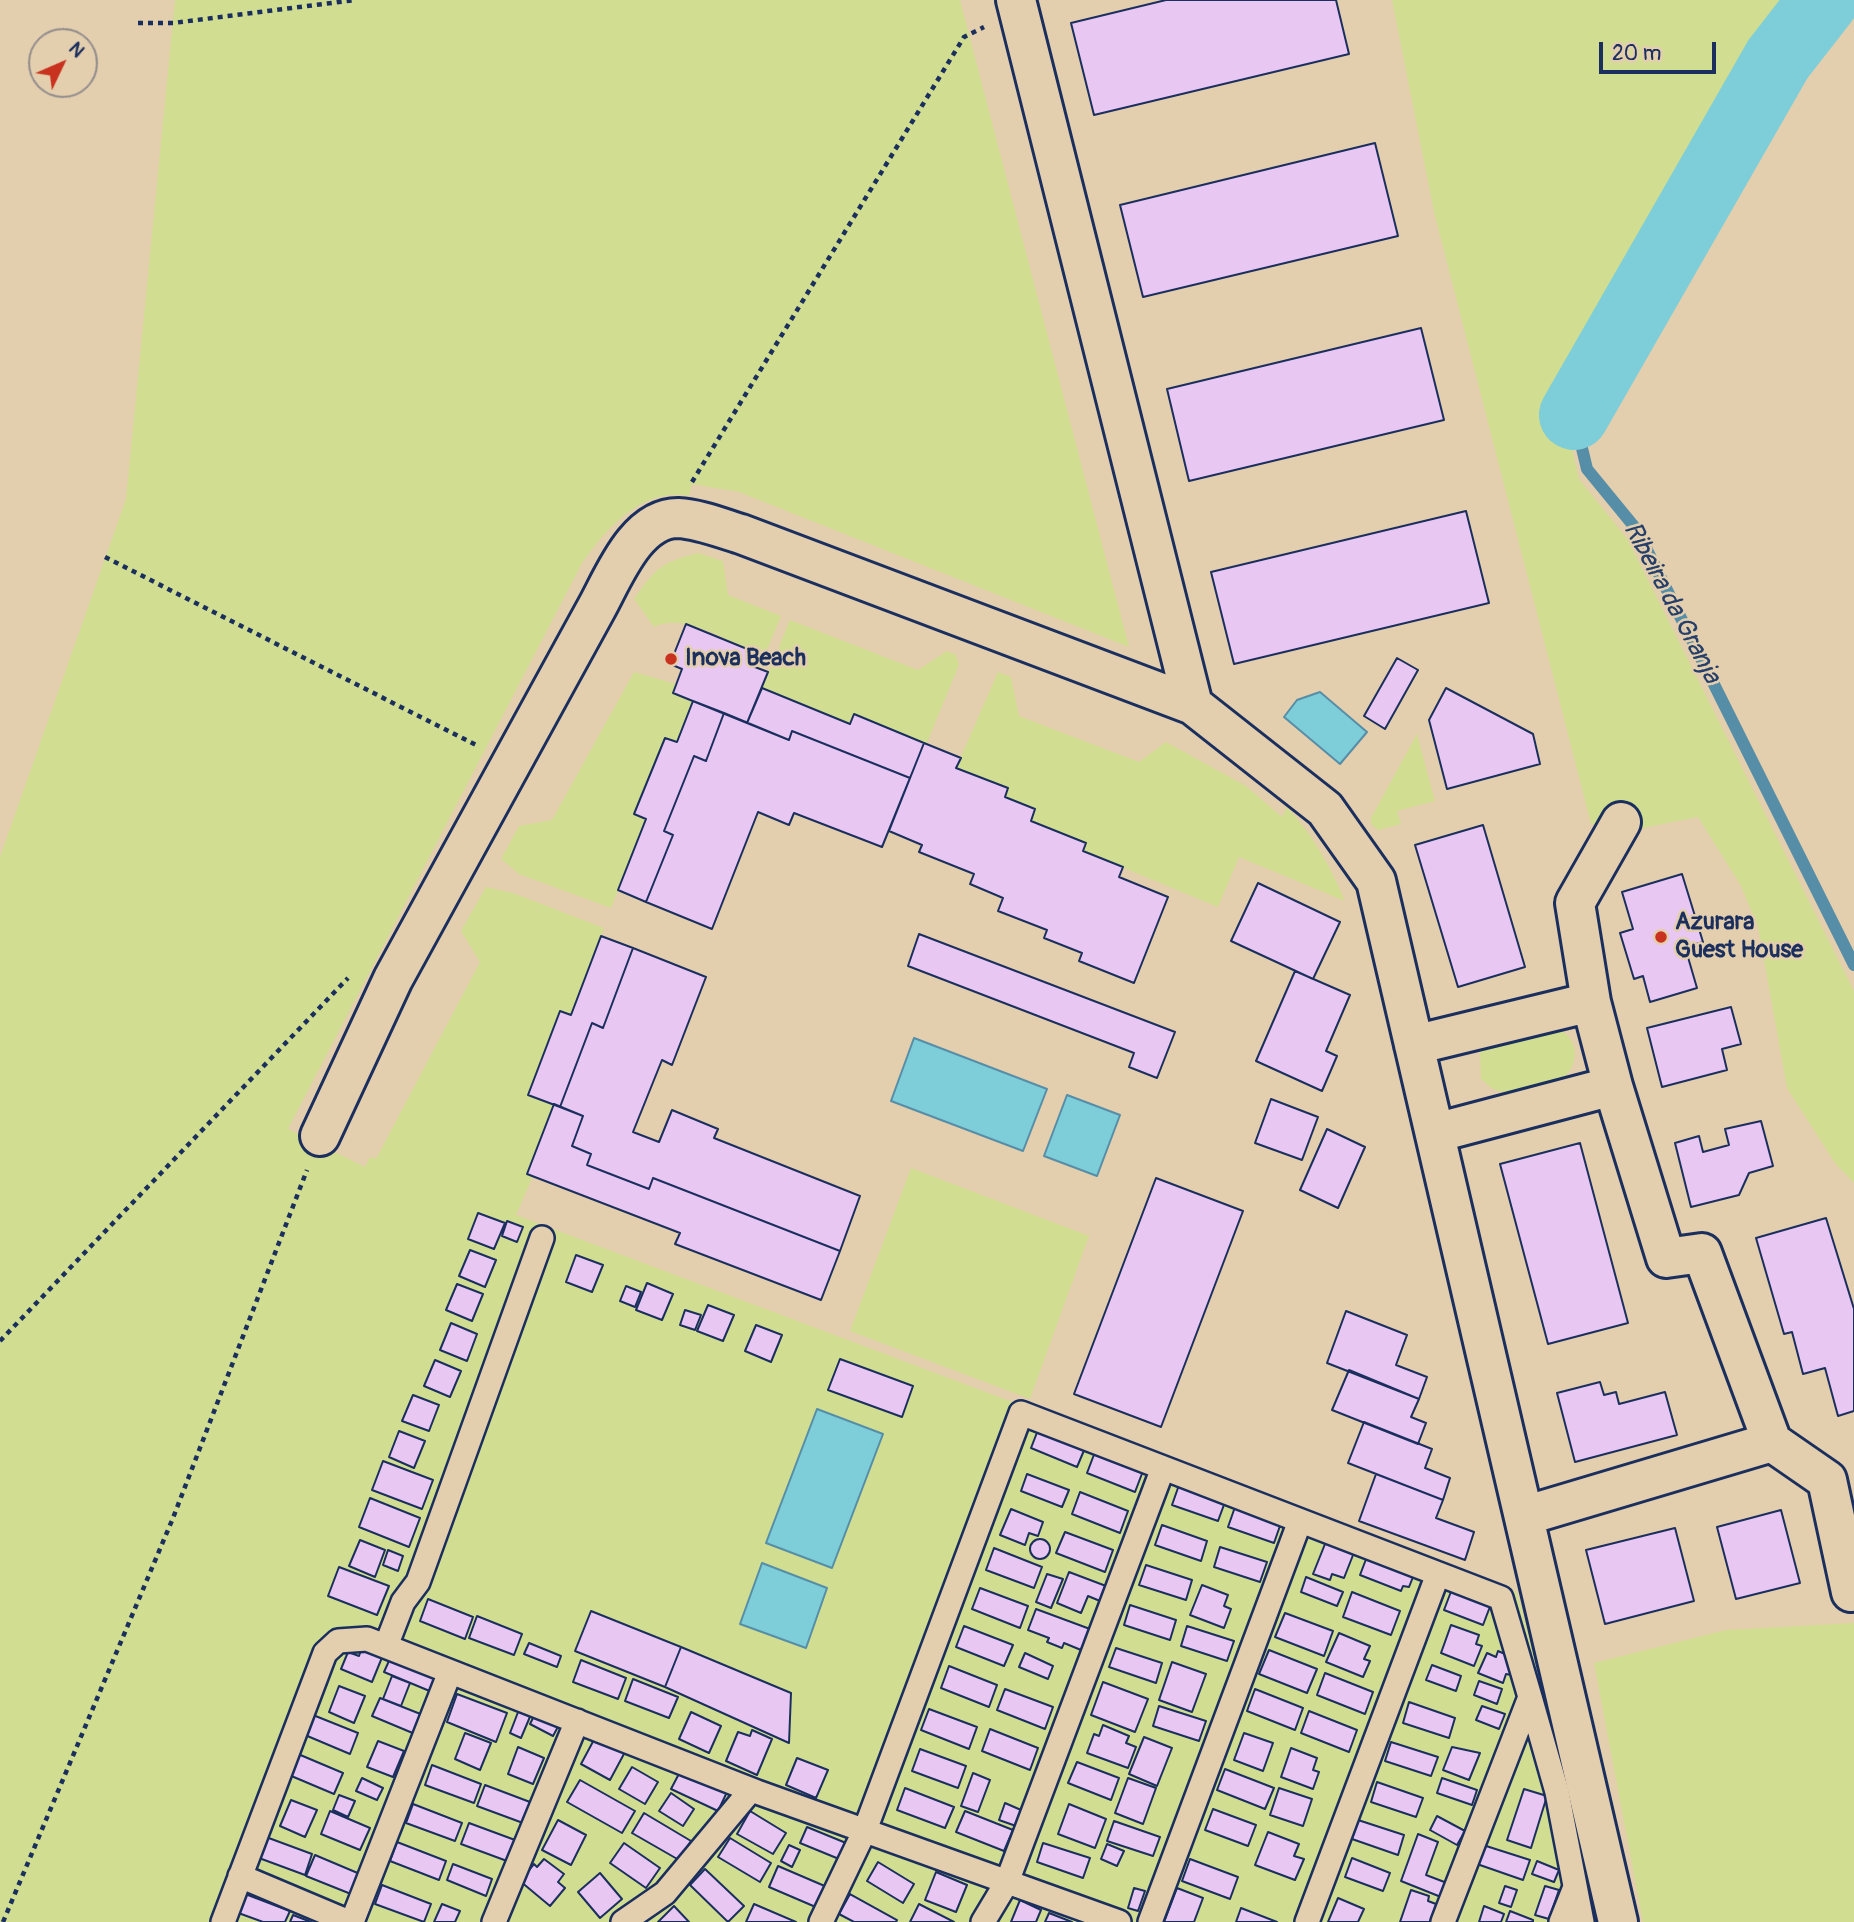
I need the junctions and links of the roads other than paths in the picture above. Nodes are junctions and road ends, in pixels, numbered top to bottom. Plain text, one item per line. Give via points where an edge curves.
1 (1016, 0) edge
2 (1193, 705) junction
3 (1621, 822) dead end
4 (1591, 1002) junction
5 (1414, 1045) junction
6 (1614, 1086) junction
7 (1435, 1133) junction
8 (320, 1136) road end
9 (542, 1238) dead end
10 (1772, 1442) junction
11 (1163, 1468) junction
12 (1524, 1516) junction
13 (1300, 1521) junction
14 (1438, 1574) junction
15 (1851, 1592) dead end
16 (386, 1646) junction
17 (450, 1672) junction
18 (1530, 1697) junction
19 (577, 1721) junction
20 (751, 1790) junction
21 (865, 1830) junction
22 (240, 1876) junction
23 (1007, 1882) junction
24 (1575, 1887) junction
25 (222, 1922) edge
26 (350, 1922) edge
27 (494, 1922) edge
28 (622, 1922) edge
29 (821, 1922) edge
30 (983, 1922) edge
31 (1119, 1922) edge
32 (1150, 1922) edge
33 (1307, 1922) edge
34 (1443, 1922) edge
35 (1561, 1922) edge
36 (1582, 1922) edge
37 (1618, 1922) edge

1 - 2 street
2 - 5 street via 1325,809 1376,881
2 - 8 street via 741,534 677,518 660,521 631,548 511,763 393,979
3 - 4 street via 1575,903
4 - 5 street
4 - 6 street
5 - 7 street
6 - 7 street
6 - 10 street via 1666,1258 1702,1253
7 - 12 street
9 - 16 lane via 418,1582 403,1602
10 - 12 street
10 - 15 street via 1827,1480
11 - 13 lane
11 - 21 lane via 1021,1413
11 - 23 lane
12 - 37 street
13 - 14 lane
13 - 32 lane
14 - 18 lane via 1501,1598
14 - 33 lane
16 - 17 lane
16 - 22 lane via 366,1639 338,1641 325,1653
17 - 19 lane
17 - 26 lane
18 - 24 lane via 1557,1793
18 - 34 lane
19 - 20 lane
19 - 27 lane
20 - 21 lane
20 - 28 lane via 665,1893
21 - 23 lane
21 - 29 lane
22 - 25 lane
22 - 26 lane
23 - 30 lane
23 - 31 lane
24 - 35 lane
24 - 36 lane

